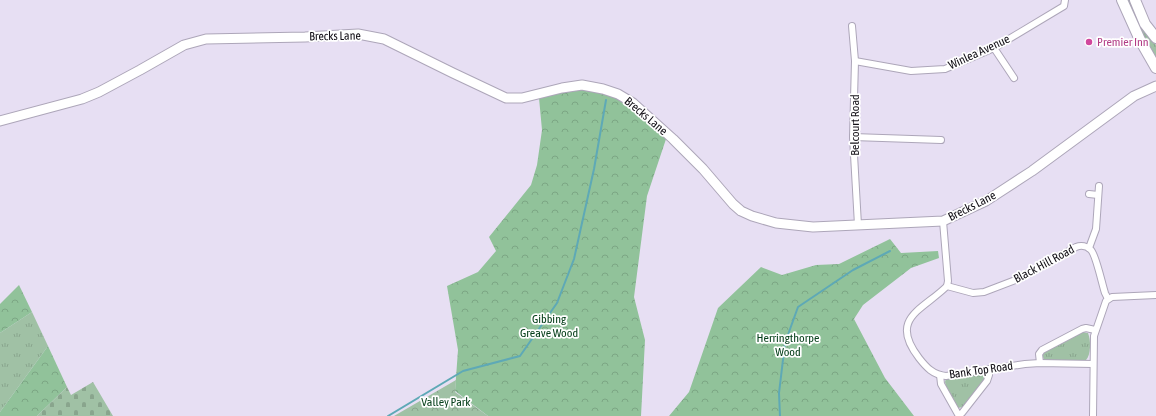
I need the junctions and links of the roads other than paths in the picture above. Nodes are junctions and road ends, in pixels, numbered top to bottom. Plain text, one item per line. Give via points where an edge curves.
1 (1065, 0) edge
2 (1122, 0) edge
3 (1135, 0) edge
4 (852, 26) dead end
5 (1156, 38) edge
6 (994, 48) junction
7 (855, 62) junction
8 (1156, 68) edge
9 (1014, 78) dead end
10 (1156, 86) edge
11 (0, 121) edge
12 (853, 137) junction
13 (941, 140) dead end
14 (1099, 186) dead end
15 (1089, 194) dead end
16 (1098, 195) junction
17 (943, 221) junction
18 (858, 225) junction
19 (1089, 248) junction
20 (947, 286) junction
21 (1156, 295) edge
22 (1108, 299) junction
23 (1095, 330) junction
24 (1040, 363) junction
25 (1093, 364) junction
26 (988, 369) junction
27 (940, 375) junction
28 (959, 416) edge
29 (1093, 416) edge

1 - 6 street, Winlea Avenue via 1064,6
2 - 8 main road
3 - 5 main road
4 - 7 street, Belcourt Road
6 - 7 street, Winlea Avenue via 945,69 910,71
6 - 9 street
7 - 12 street, Belcourt Road
10 - 17 street, Brecks Lane via 1134,96 1032,171 986,201
11 - 18 street, Brecks Lane via 99,92 184,45 206,39 358,34 384,39 506,98 522,98 582,85 618,94 633,103 673,139 741,211 763,220 795,226
12 - 13 street
12 - 18 street, Belcourt Road
14 - 16 street
15 - 16 street
16 - 19 street via 1096,229
17 - 18 street, Brecks Lane
17 - 20 street
19 - 20 street, Black Hill Road via 1076,246 1018,279 984,292 973,293
19 - 22 street, Black Hill Road via 1094,254
20 - 27 street, Bank Top Road via 914,314 907,325 908,340 913,350 924,365
21 - 22 street
22 - 23 street
23 - 24 street via 1082,328 1042,350 1039,354
23 - 25 street
24 - 25 street, Bank Top Road
24 - 26 street, Bank Top Road
25 - 29 street
26 - 27 street, Bank Top Road
26 - 28 street via 987,381
27 - 28 street via 941,384

